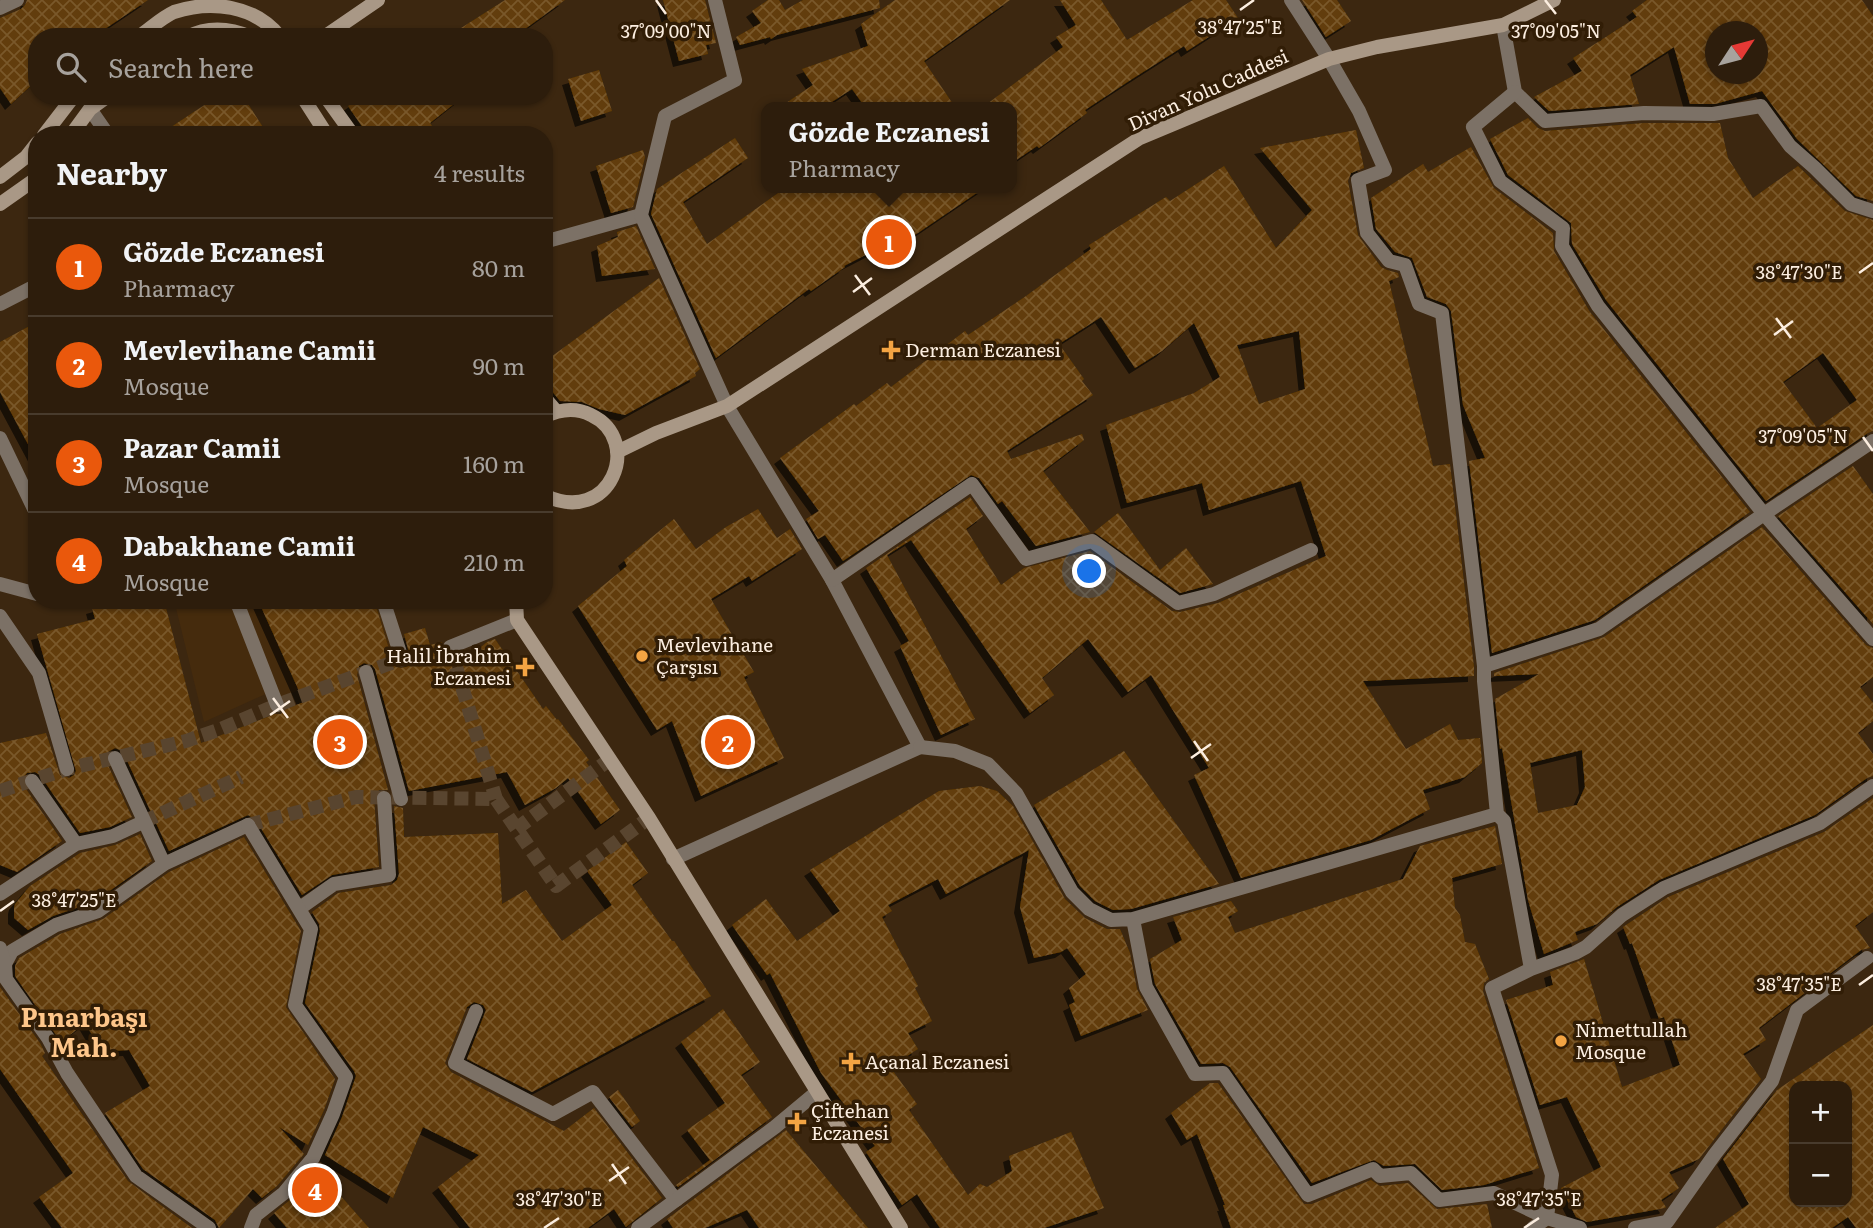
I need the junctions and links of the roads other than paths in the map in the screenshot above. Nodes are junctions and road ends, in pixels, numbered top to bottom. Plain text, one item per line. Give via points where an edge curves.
1 (17, 0) edge
2 (378, 0) edge
3 (715, 0) edge
4 (1291, 0) edge
5 (1553, 0) edge
6 (0, 8) edge
7 (1503, 25) junction
8 (150, 28) edge
9 (274, 28) edge
10 (337, 28) edge
11 (1329, 59) junction
12 (1515, 92) junction
13 (67, 105) edge
14 (96, 105) edge
15 (308, 105) edge
16 (331, 105) edge
17 (90, 109) junction
18 (51, 126) edge
19 (78, 126) edge
20 (102, 126) edge
21 (321, 126) edge
22 (347, 126) edge
23 (28, 154) edge
24 (0, 177) edge
25 (28, 184) edge
26 (0, 204) edge
27 (1873, 211) edge
28 (640, 215) junction
29 (553, 239) edge
30 (28, 290) edge
31 (0, 304) edge
32 (727, 405) junction
33 (553, 413) edge
34 (1873, 441) edge
35 (2, 446) edge
36 (617, 452) junction
37 (28, 497) edge
38 (553, 500) edge
39 (1764, 514) junction
40 (1311, 550) dead end
41 (832, 580) junction
42 (0, 584) edge
43 (28, 592) edge
44 (240, 609) edge
45 (386, 609) edge
46 (516, 609) edge
47 (0, 616) edge
48 (517, 620) junction
49 (1873, 639) edge
50 (450, 647) dead end
51 (402, 659) dead end
52 (1484, 666) junction
53 (366, 672) dead end
54 (277, 705) dead end
55 (919, 747) junction
56 (115, 758) dead end
57 (67, 769) dead end
58 (32, 781) dead end
59 (1873, 786) edge
60 (384, 798) dead end
61 (401, 799) dead end
62 (1497, 814) junction
63 (143, 822) junction
64 (76, 844) junction
65 (673, 859) junction
66 (164, 864) junction
67 (0, 894) edge
68 (300, 908) junction
69 (1133, 919) junction
70 (0, 948) edge
71 (1867, 958) dead end
72 (2, 966) edge
73 (1531, 969) junction
74 (476, 1011) dead end
75 (817, 1092) junction
76 (676, 1200) junction
77 (1547, 1218) junction
78 (209, 1228) edge
79 (251, 1228) edge
80 (638, 1228) edge
81 (901, 1228) edge
82 (1533, 1228) edge
83 (1580, 1228) edge
84 (1635, 1228) edge

1 - 6 street
2 - 10 main road
3 - 28 street via 735,80 665,116
4 - 11 street
5 - 7 main road, Divan Yolu Caddesi
7 - 11 main road, Divan Yolu Caddesi
7 - 12 street
8 - 9 main road via 174,11 202,1 226,2
11 - 32 main road, Divan Yolu Caddesi via 1140,138
11 - 52 street via 1385,170 1358,180 1367,233 1390,261 1405,265 1419,304 1442,313
12 - 27 street via 1545,121 1644,113 1713,114 1761,106 1790,146 1851,204
12 - 39 street via 1473,127 1500,181 1563,228 1562,246 1598,306
13 - 18 main road
14 - 17 main road
15 - 21 main road
16 - 22 main road
17 - 19 main road
17 - 20 street
23 - 24 main road
25 - 26 main road
28 - 29 street
28 - 32 street
30 - 31 street
32 - 36 main road, Divan Yolu Caddesi
32 - 41 street
33 - 36 main road via 570,409 596,417 607,426
34 - 39 street
35 - 37 street
36 - 38 main road via 611,481 601,493 573,504
39 - 49 street
39 - 52 street via 1599,629
40 - 41 street via 1214,594 1178,603 1092,541 1026,559 972,484
41 - 55 street
42 - 43 street
44 - 54 street
45 - 51 street
46 - 48 main road
47 - 57 street via 39,673
48 - 50 street
48 - 65 main road
52 - 62 street
53 - 61 street
55 - 65 street
55 - 69 street via 955,751 988,764 1016,793 1072,892 1089,909 1111,920
56 - 63 street
58 - 64 street
59 - 73 street via 1820,823 1664,888 1622,915 1586,947
60 - 68 street via 389,875 334,884
62 - 69 street
62 - 73 street via 1504,821
63 - 64 street via 113,836
63 - 66 street
64 - 67 street
65 - 75 main road
66 - 68 street via 248,825
66 - 72 street via 98,911 56,925 12,951
68 - 79 street via 312,929 295,1006 346,1077 313,1158 284,1193 256,1215
69 - 77 street via 1146,987 1195,1073 1223,1073 1308,1195 1373,1169 1380,1176 1411,1173 1439,1200 1493,1193
70 - 72 street
71 - 84 street via 1797,1010 1772,1081 1667,1222
72 - 78 street via 6,979 136,1176
73 - 77 street via 1492,988 1552,1175
74 - 76 street via 455,1063 553,1114 593,1092
75 - 76 street
75 - 81 main road
76 - 80 street
77 - 82 street
77 - 83 street

